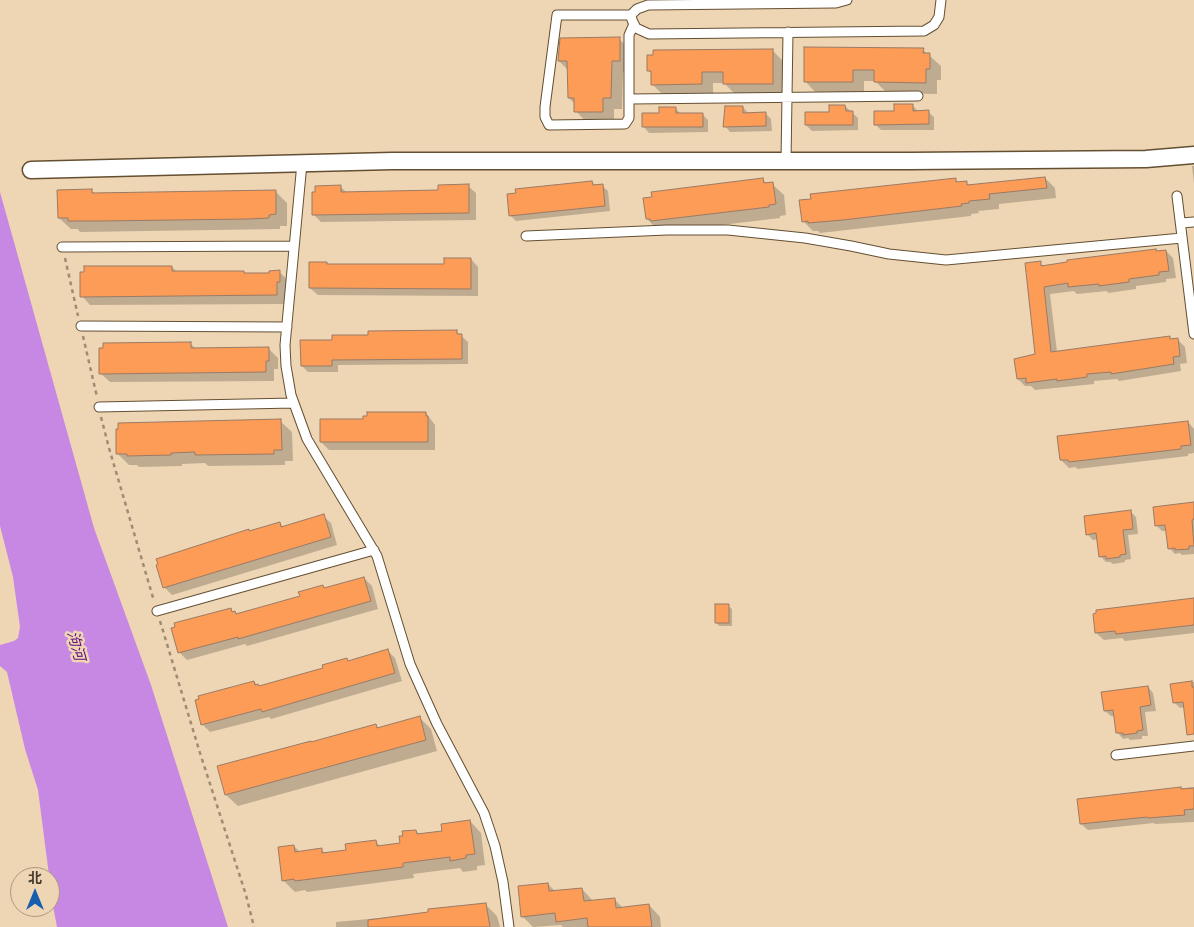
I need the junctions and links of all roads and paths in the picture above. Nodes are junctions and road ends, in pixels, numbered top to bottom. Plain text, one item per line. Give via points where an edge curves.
1 (847, 0) edge
2 (940, 0) edge
3 (631, 15) junction
4 (634, 24) junction
5 (788, 32) junction
6 (918, 96) dead end
7 (787, 98) junction
8 (630, 99) junction
9 (1194, 155) edge
10 (786, 161) junction
11 (302, 163) junction
12 (31, 170) dead end
13 (1177, 196) dead end
14 (1194, 222) edge
15 (1181, 223) junction
16 (526, 236) dead end
17 (1182, 238) junction
18 (294, 246) junction
19 (62, 247) joint
20 (81, 326) junction
21 (287, 327) junction
22 (1194, 334) edge
23 (294, 403) junction
24 (99, 407) junction
25 (374, 550) junction
26 (157, 611) junction
27 (1194, 746) edge
28 (1116, 755) dead end
29 (254, 927) edge
30 (509, 927) edge

1 - 3 lane via 836,3 648,5
2 - 5 lane via 934,25 924,31
3 - 4 lane
3 - 8 lane via 557,15 545,117 549,124 625,124 629,118
4 - 5 lane via 649,34
4 - 8 lane via 629,35
5 - 7 lane
6 - 7 lane
7 - 8 lane
7 - 10 lane
9 - 10 street via 1146,159
10 - 11 street
11 - 12 street
11 - 18 lane
13 - 15 lane
14 - 15 lane
15 - 17 lane
16 - 17 lane via 728,230 805,238 889,254 946,260
17 - 22 lane
18 - 19 lane
18 - 21 lane
19 - 20 path
20 - 21 lane
20 - 24 path
21 - 23 lane via 286,366
23 - 24 lane
23 - 25 lane via 307,438
24 - 26 path via 108,448
25 - 26 lane
25 - 30 lane via 413,673 490,829 503,882
26 - 29 path
27 - 28 lane

